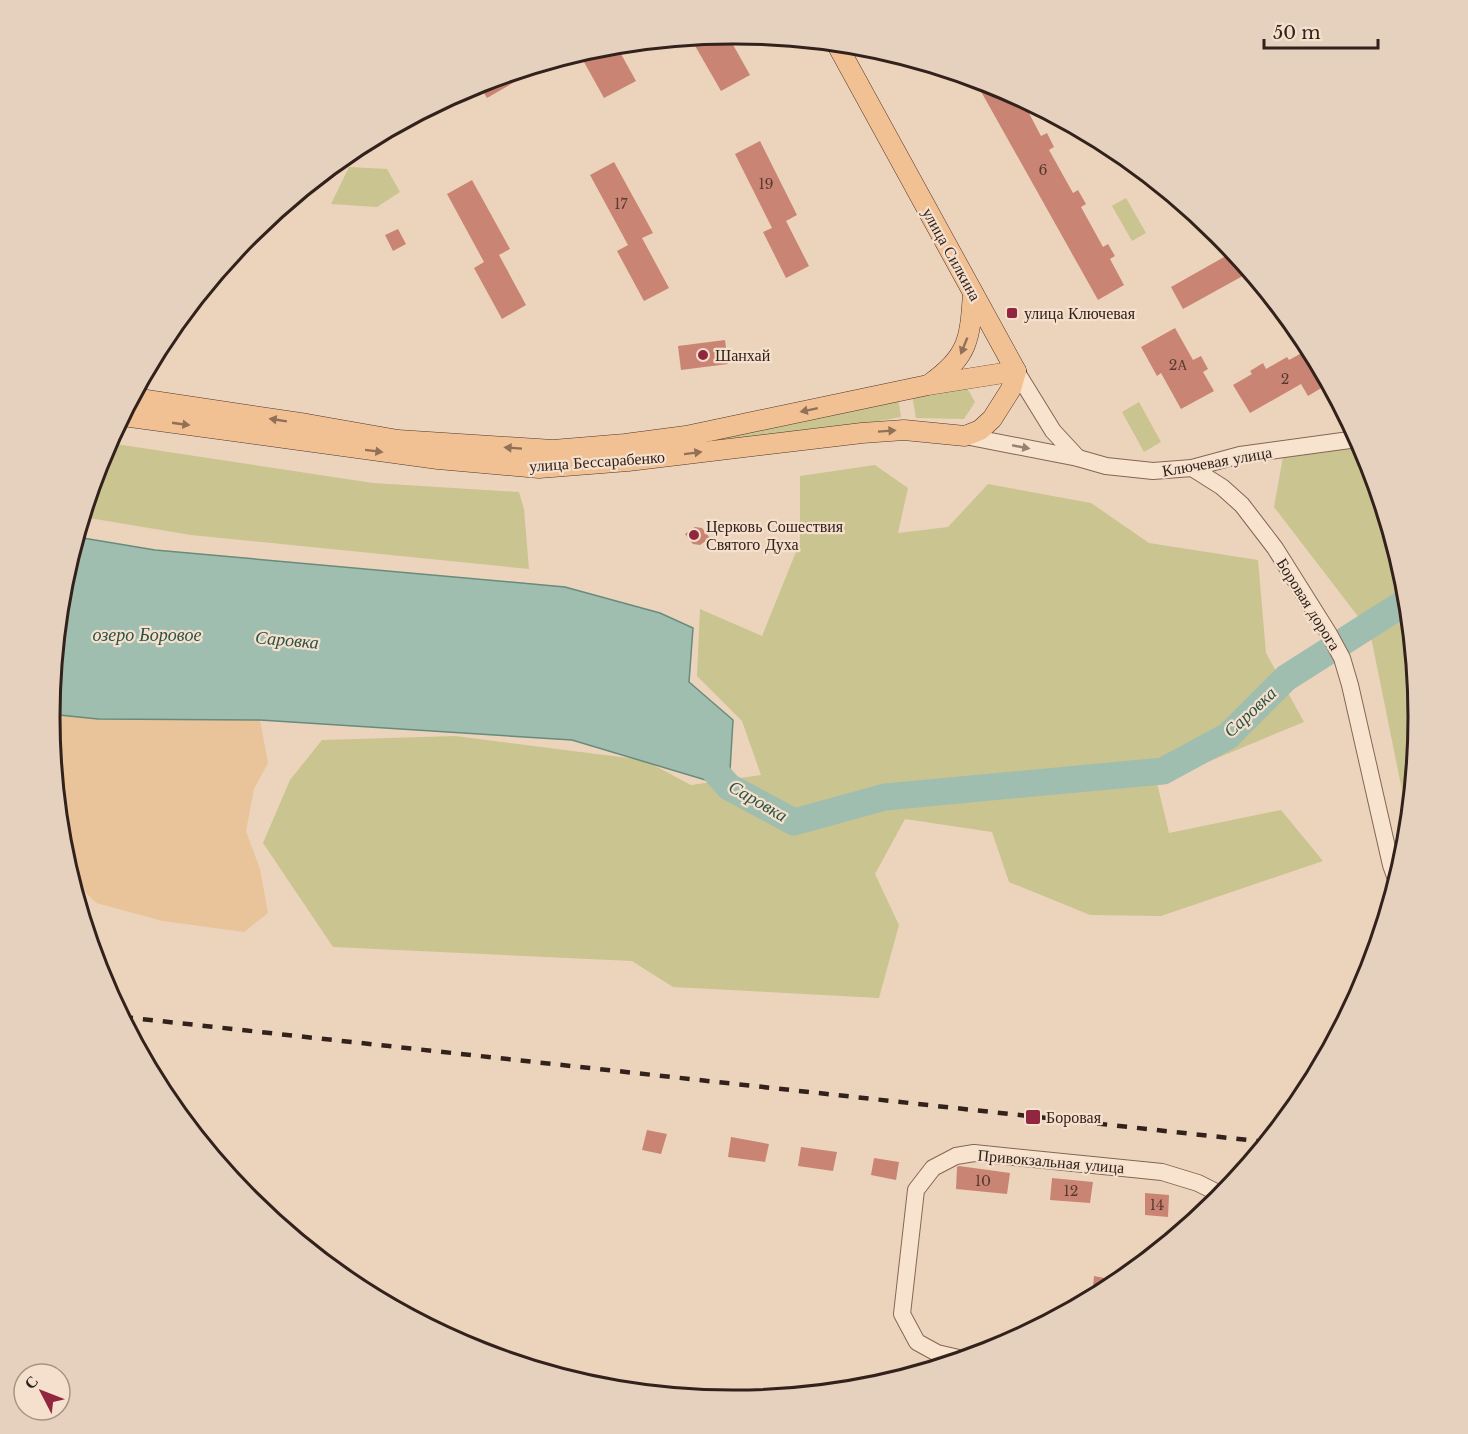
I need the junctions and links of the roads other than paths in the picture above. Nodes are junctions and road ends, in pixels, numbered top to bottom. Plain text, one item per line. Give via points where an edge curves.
1 (841, 52) edge
2 (973, 293) junction
3 (1016, 371) junction
4 (928, 385) junction
5 (140, 400) edge
6 (131, 417) edge
7 (305, 433) junction
8 (965, 436) junction
9 (1348, 440) edge
10 (1078, 458) junction
11 (1192, 468) junction
12 (1391, 865) edge
13 (1213, 1190) edge
14 (948, 1356) edge

1 - 2 main road, улица Силкина
2 - 3 main road, улица Силкина
2 -> 4 main road, улица Бессарабенко via 964,350 948,371
3 - 4 main road, улица Бессарабенко
3 - 8 main road via 1011,389 992,419
3 - 10 street, улица Силкина via 1053,431
4 -> 7 main road, улица Бессарабенко via 686,436 553,450
7 -> 5 main road, улица Бессарабенко
6 -> 7 main road, улица Бессарабенко
7 -> 8 main road, улица Бессарабенко via 438,459 539,468 862,433 904,430
8 -> 10 street, улица Бессарабенко
9 - 11 street, Ключевая улица via 1240,455
10 - 11 street, Ключевая улица via 1130,470
11 - 12 street, Боровая дорога via 1242,505 1275,548 1342,658
13 - 14 street, Привокзальная улица via 1162,1172 974,1153 956,1156 933,1168 916,1190 902,1314 917,1342

